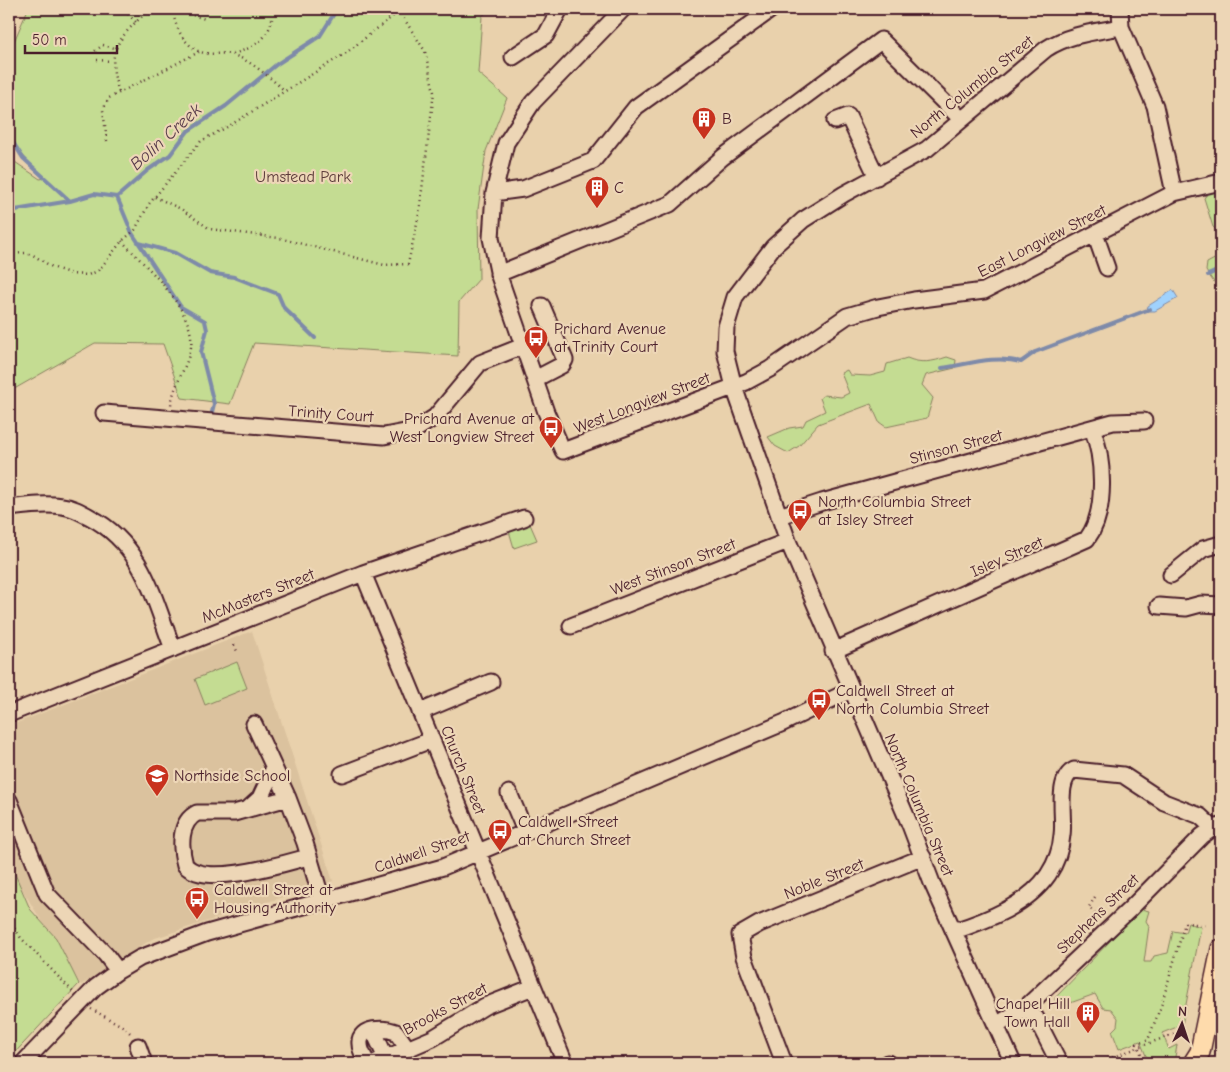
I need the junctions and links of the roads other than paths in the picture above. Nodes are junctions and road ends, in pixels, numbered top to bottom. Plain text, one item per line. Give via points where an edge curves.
1 (560, 9) edge
2 (623, 9) edge
3 (772, 9) edge
4 (1120, 9) edge
5 (1121, 28) junction
6 (513, 57) dead end
7 (961, 119) junction
8 (835, 121) dead end
9 (877, 177) junction
10 (1221, 182) edge
11 (494, 193) junction
12 (1174, 193) junction
13 (1095, 234) junction
14 (1107, 268) dead end
15 (498, 274) junction
16 (542, 306) dead end
17 (523, 346) junction
18 (535, 379) junction
19 (734, 387) junction
20 (104, 413) dead end
21 (1144, 421) dead end
22 (1092, 428) junction
23 (9, 508) edge
24 (779, 516) junction
25 (524, 518) dead end
26 (788, 542) junction
27 (1221, 544) edge
28 (363, 574) junction
29 (1171, 575) dead end
30 (1221, 604) edge
31 (1159, 606) dead end
32 (571, 626) dead end
33 (173, 649) junction
34 (833, 651) junction
35 (491, 682) dead end
36 (851, 690) junction
37 (420, 712) junction
38 (9, 714) edge
39 (254, 724) dead end
40 (432, 740) junction
41 (274, 768) junction
42 (342, 774) dead end
43 (508, 793) dead end
44 (288, 798) junction
45 (9, 800) edge
46 (246, 810) junction
47 (1217, 827) edge
48 (525, 831) junction
49 (478, 852) junction
50 (308, 857) junction
51 (923, 857) junction
52 (322, 900) junction
53 (954, 931) junction
54 (1221, 953) edge
55 (118, 971) junction
56 (533, 987) junction
57 (1025, 1008) junction
58 (996, 1025) junction
59 (373, 1030) junction
60 (138, 1046) road end
61 (408, 1049) junction
62 (1199, 1059) edge
63 (380, 1061) edge
64 (23, 1063) edge
65 (144, 1063) edge
66 (368, 1063) edge
67 (565, 1063) edge
68 (784, 1063) edge
69 (1013, 1063) edge
70 (1059, 1063) edge

1 - 6 street via 546,35
2 - 11 street via 533,102 506,143
3 - 11 street via 636,107 593,161 523,189
4 - 5 street
5 - 7 street, North Columbia Street via 1061,40
5 - 12 street via 1155,106
7 - 9 street, North Columbia Street via 927,149
7 - 15 street via 881,40 723,157 670,204
8 - 9 street via 848,116
9 - 19 street, North Columbia Street via 803,220 773,247 735,297 726,327 725,352
10 - 12 street, East Longview Street
11 - 15 street via 492,238
12 - 13 street, East Longview Street
13 - 14 street
13 - 19 street, East Longview Street via 984,291 914,300 848,316 770,369
15 - 17 street
16 - 18 street via 565,360 562,366
17 - 18 street
17 - 20 street, Trinity Court via 480,363 435,417 415,430 384,436
18 - 19 street, West Longview Street via 563,451
19 - 24 street, North Columbia Street
21 - 22 street, Stinson Street via 1113,422
22 - 24 street, Stinson Street
22 - 34 street, Isley Street via 1101,461 1099,509 1097,523 1087,539
23 - 33 street via 62,506 98,521 120,537 147,581
24 - 26 street, North Columbia Street
25 - 28 street, McMasters Street
26 - 32 street, West Stinson Street
26 - 34 street, North Columbia Street
27 - 29 street via 1203,549
28 - 33 street, McMasters Street
28 - 37 street, Church Street
30 - 31 street via 1186,608
33 - 38 street, McMasters Street
34 - 36 street, North Columbia Street
35 - 37 street
36 - 48 street, Caldwell Street via 783,723
36 - 51 street, North Columbia Street
37 - 40 street, Church Street
39 - 41 street
40 - 42 street
40 - 49 street, Church Street
41 - 44 street
41 - 46 street via 260,798
43 - 48 street
44 - 46 street
44 - 50 street
45 - 55 street via 48,894
46 - 50 street via 197,813 186,821 184,859 189,869 202,874 239,873
47 - 53 street via 1200,816 1164,802 1123,775 1074,770 1065,780 1061,846 1047,875 1022,901
47 - 57 street, Stephens Street
48 - 49 street, Caldwell Street
49 - 52 street, Caldwell Street via 443,867
49 - 56 street, Church Street
50 - 52 street
51 - 53 street, North Columbia Street
51 - 68 street, Noble Street via 759,924 740,935 744,957
52 - 55 street, Caldwell Street via 207,933 140,958
53 - 58 street, North Columbia Street
54 - 62 main road
55 - 64 street, Caldwell Street via 96,988
56 - 61 street, Brooks Street via 485,1006 433,1038
56 - 67 street, Church Street
57 - 58 street, Stephens Street
57 - 70 street via 1036,1018
58 - 69 street, North Columbia Street
59 - 61 street via 396,1032
59 - 63 street
59 - 66 street via 362,1035 360,1040
60 - 65 street
61 - 63 street, Brooks Street

